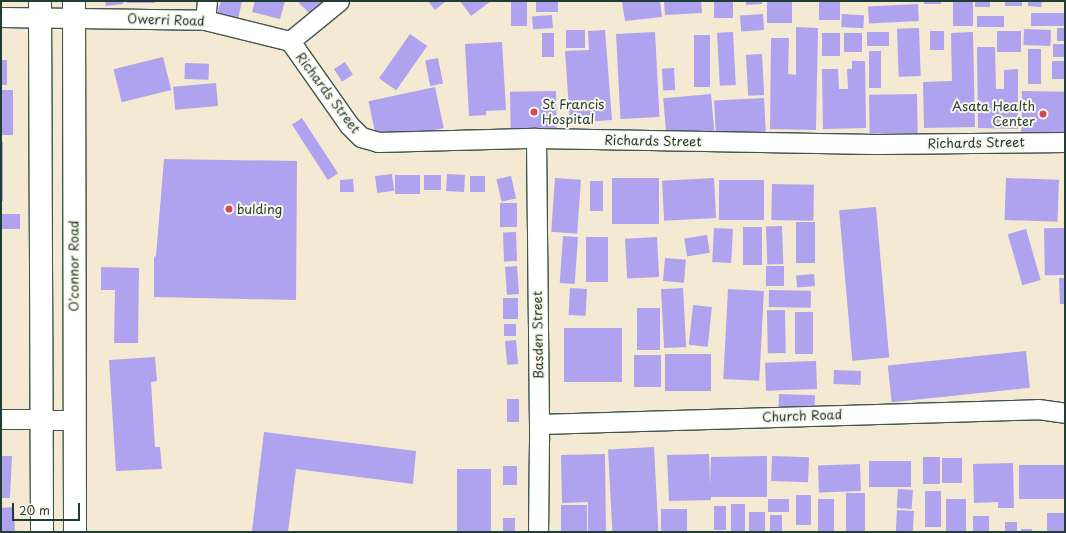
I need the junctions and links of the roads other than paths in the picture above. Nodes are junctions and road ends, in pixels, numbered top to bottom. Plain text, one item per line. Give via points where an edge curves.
1 (207, 1) edge
2 (339, 1) edge
3 (40, 9) edge
4 (74, 9) edge
5 (1, 17) edge
6 (205, 20) junction
7 (290, 41) junction
8 (536, 138) junction
9 (1065, 142) edge
10 (1065, 413) edge
11 (1, 419) edge
12 (42, 419) junction
13 (74, 420) junction
14 (539, 424) junction
15 (42, 532) edge
16 (75, 532) edge
17 (538, 532) edge

1 - 6 street
2 - 7 street
3 - 4 street, Owerri Road
3 - 5 street, Owerri Road
3 - 12 main road
4 - 6 street, Owerri Road
4 - 13 main road, O'connor Road
6 - 7 street, Owerri Road
7 - 8 street, Richards Street via 360,137 378,142
8 - 9 street, Richards Street via 874,144
8 - 14 street, Basden Street
10 - 14 street, Church Road via 1038,409
11 - 12 street
12 - 13 street
12 - 15 main road
13 - 16 main road, O'connor Road
14 - 17 street, Basden Street

